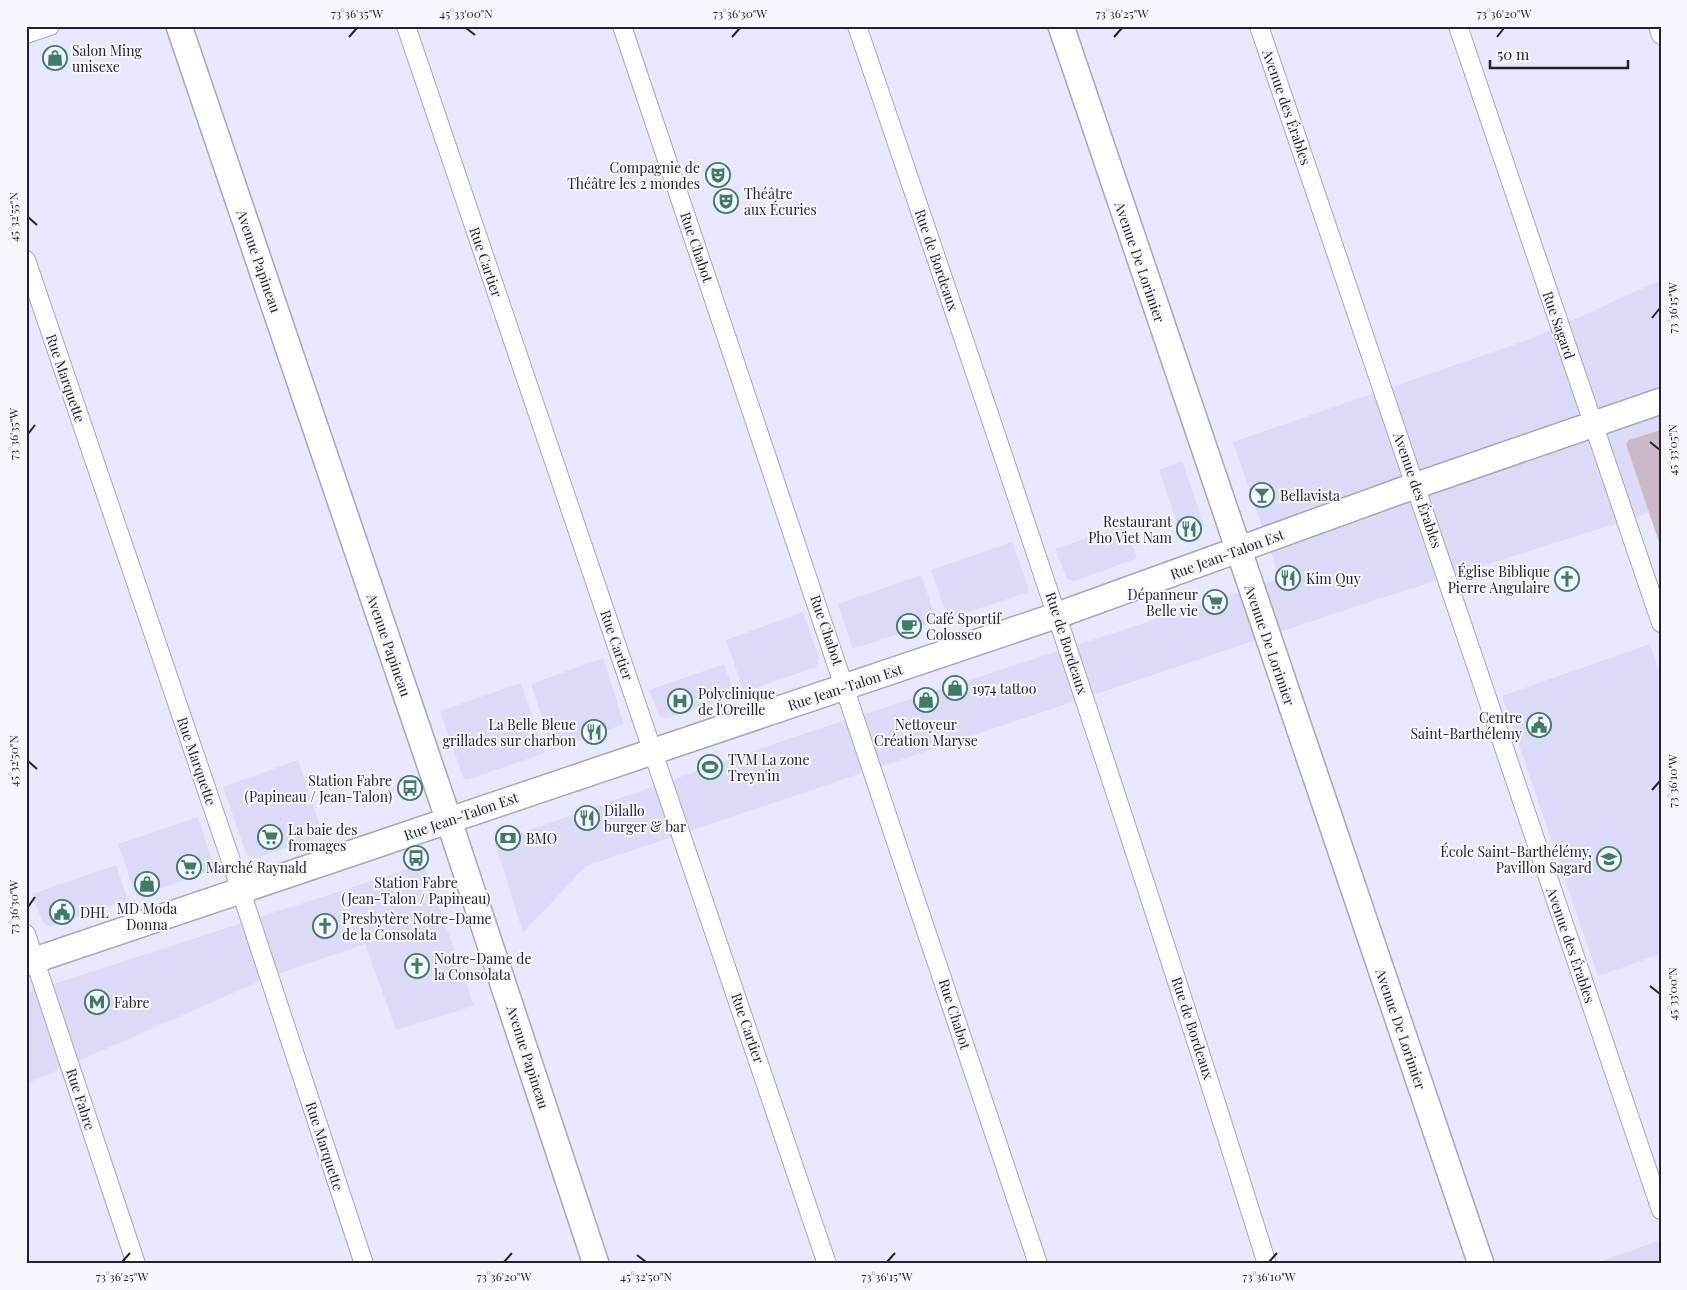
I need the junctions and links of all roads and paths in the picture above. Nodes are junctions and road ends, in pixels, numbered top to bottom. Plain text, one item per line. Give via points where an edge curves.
1 (50, 26) edge
2 (179, 26) edge
3 (406, 26) edge
4 (622, 26) edge
5 (857, 26) edge
6 (1061, 26) edge
7 (1259, 26) edge
8 (1458, 26) edge
9 (1658, 26) edge
10 (26, 34) edge
11 (1661, 35) edge
12 (26, 260) edge
13 (1661, 401) edge
14 (1593, 424) junction
15 (1416, 485) junction
16 (1238, 550) junction
17 (1058, 616) junction
18 (1661, 623) edge
19 (846, 688) junction
20 (654, 751) junction
21 (449, 821) junction
22 (241, 891) junction
23 (26, 934) edge
24 (31, 962) edge
25 (1661, 1210) edge
26 (136, 1264) edge
27 (364, 1264) edge
28 (596, 1264) edge
29 (827, 1264) edge
30 (1038, 1264) edge
31 (1267, 1264) edge
32 (1481, 1264) edge

1 - 10 street
2 - 21 main road, Avenue Papineau
3 - 20 street, Rue Cartier
4 - 19 street, Rue Chabot
5 - 17 street, Rue de Bordeaux
6 - 16 main road, Avenue De Lorimier
7 - 15 street, Avenue des Érables
8 - 14 street, Rue Sagard
9 - 11 street
12 - 22 street, Rue Marquette
13 - 14 main road, Rue Jean-Talon Est
14 - 15 main road, Rue Jean-Talon Est
14 - 18 street, Rue Sagard
15 - 16 main road, Rue Jean-Talon Est
15 - 25 street, Avenue des Érables
16 - 17 main road, Rue Jean-Talon Est
16 - 32 main road, Avenue De Lorimier
17 - 19 main road, Rue Jean-Talon Est
17 - 31 street, Rue de Bordeaux
19 - 20 main road, Rue Jean-Talon Est
19 - 30 street, Rue Chabot
20 - 21 main road, Rue Jean-Talon Est
20 - 29 street, Rue Cartier
21 - 22 main road, Rue Jean-Talon Est
21 - 28 main road, Avenue Papineau
22 - 24 main road, Rue Jean-Talon Est
22 - 27 street, Rue Marquette
23 - 24 street, Rue Fabre
24 - 26 street, Rue Fabre

